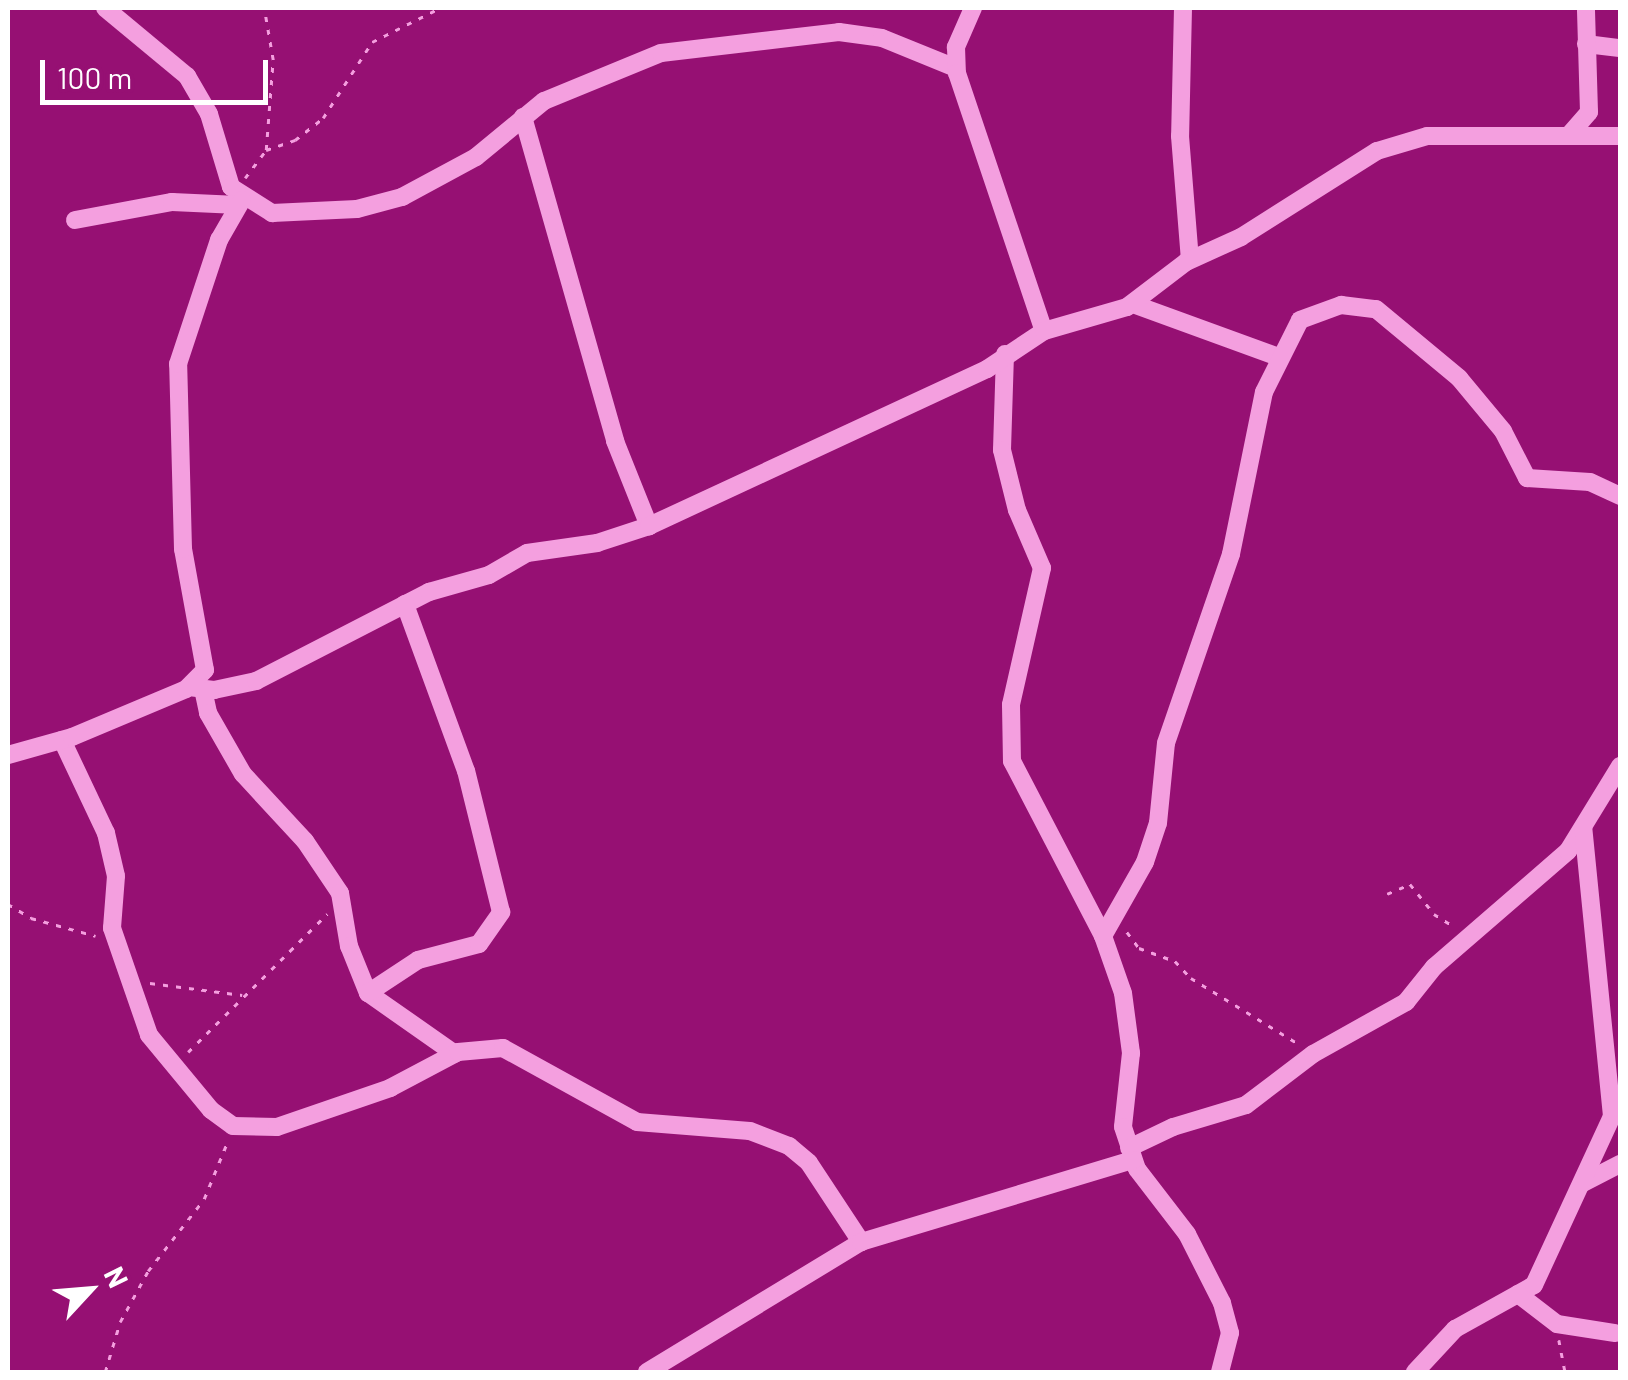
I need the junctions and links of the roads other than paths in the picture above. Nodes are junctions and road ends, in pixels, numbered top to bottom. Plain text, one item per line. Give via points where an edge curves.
1 (104, 8) edge
2 (973, 8) edge
3 (1183, 8) edge
4 (1586, 8) edge
5 (1586, 44) junction
6 (1620, 48) edge
7 (956, 68) junction
8 (523, 117) junction
9 (1570, 134) junction
10 (1620, 136) edge
11 (237, 197) junction
12 (75, 220) dead end
13 (1190, 260) junction
14 (1133, 304) junction
15 (1044, 330) junction
16 (1005, 354) junction
17 (1276, 356) junction
18 (1620, 496) edge
19 (649, 526) junction
20 (405, 604) junction
21 (196, 688) junction
22 (62, 740) junction
23 (8, 755) edge
24 (1620, 766) edge
25 (1583, 827) junction
26 (1104, 936) junction
27 (368, 994) junction
28 (455, 1054) junction
29 (1615, 1068) edge
30 (1131, 1154) junction
31 (1620, 1164) edge
32 (1582, 1183) junction
33 (861, 1242) junction
34 (1518, 1294) junction
35 (1616, 1333) dead end
36 (1221, 1368) edge
37 (647, 1372) edge
38 (1200, 1372) edge
39 (1415, 1372) edge

1 - 11 street via 187,76 209,114
2 - 7 street via 956,47
3 - 13 street via 1180,136
4 - 5 street
5 - 6 street
5 - 9 street via 1589,112
7 - 8 street via 882,38 839,32 749,38 624,64
7 - 15 street
8 - 11 street via 476,158 402,197 291,213 272,213
8 - 19 street via 615,442
9 - 10 street
9 - 13 street via 1518,140 1427,136 1398,144
11 - 12 street
11 - 21 street via 178,364 184,549 206,654
13 - 14 street
14 - 15 street
14 - 17 street
15 - 16 street
16 - 19 street via 987,369
16 - 26 street via 1002,450 1017,510 1042,568 1010,705 1012,761
17 - 18 street via 1300,320 1318,308 1376,309 1459,378 1503,432 1526,478 1590,482
17 - 26 street via 1231,554 1166,743 1158,823
19 - 20 street via 598,543 527,554
20 - 21 street via 256,681
20 - 27 street via 466,771 501,912 479,944 418,960
21 - 22 street
21 - 27 street via 243,774 306,841 340,892 349,946
22 - 23 street
22 - 28 street via 106,834 120,963 149,1036 233,1126 276,1127 390,1088
24 - 25 street
25 - 29 street via 1588,927
25 - 30 street via 1545,875 1472,934 1406,1002 1314,1054 1246,1106 1172,1126
26 - 30 street via 1128,1026 1122,1102
27 - 28 street
28 - 33 street via 503,1048 636,1122 750,1132 789,1146 810,1163
29 - 32 street via 1612,1116
30 - 33 street
30 - 36 street via 1206,1265 1230,1333
31 - 32 street
32 - 34 street via 1547,1266
33 - 37 street
34 - 35 street via 1558,1324
34 - 39 street via 1455,1330
36 - 38 street

